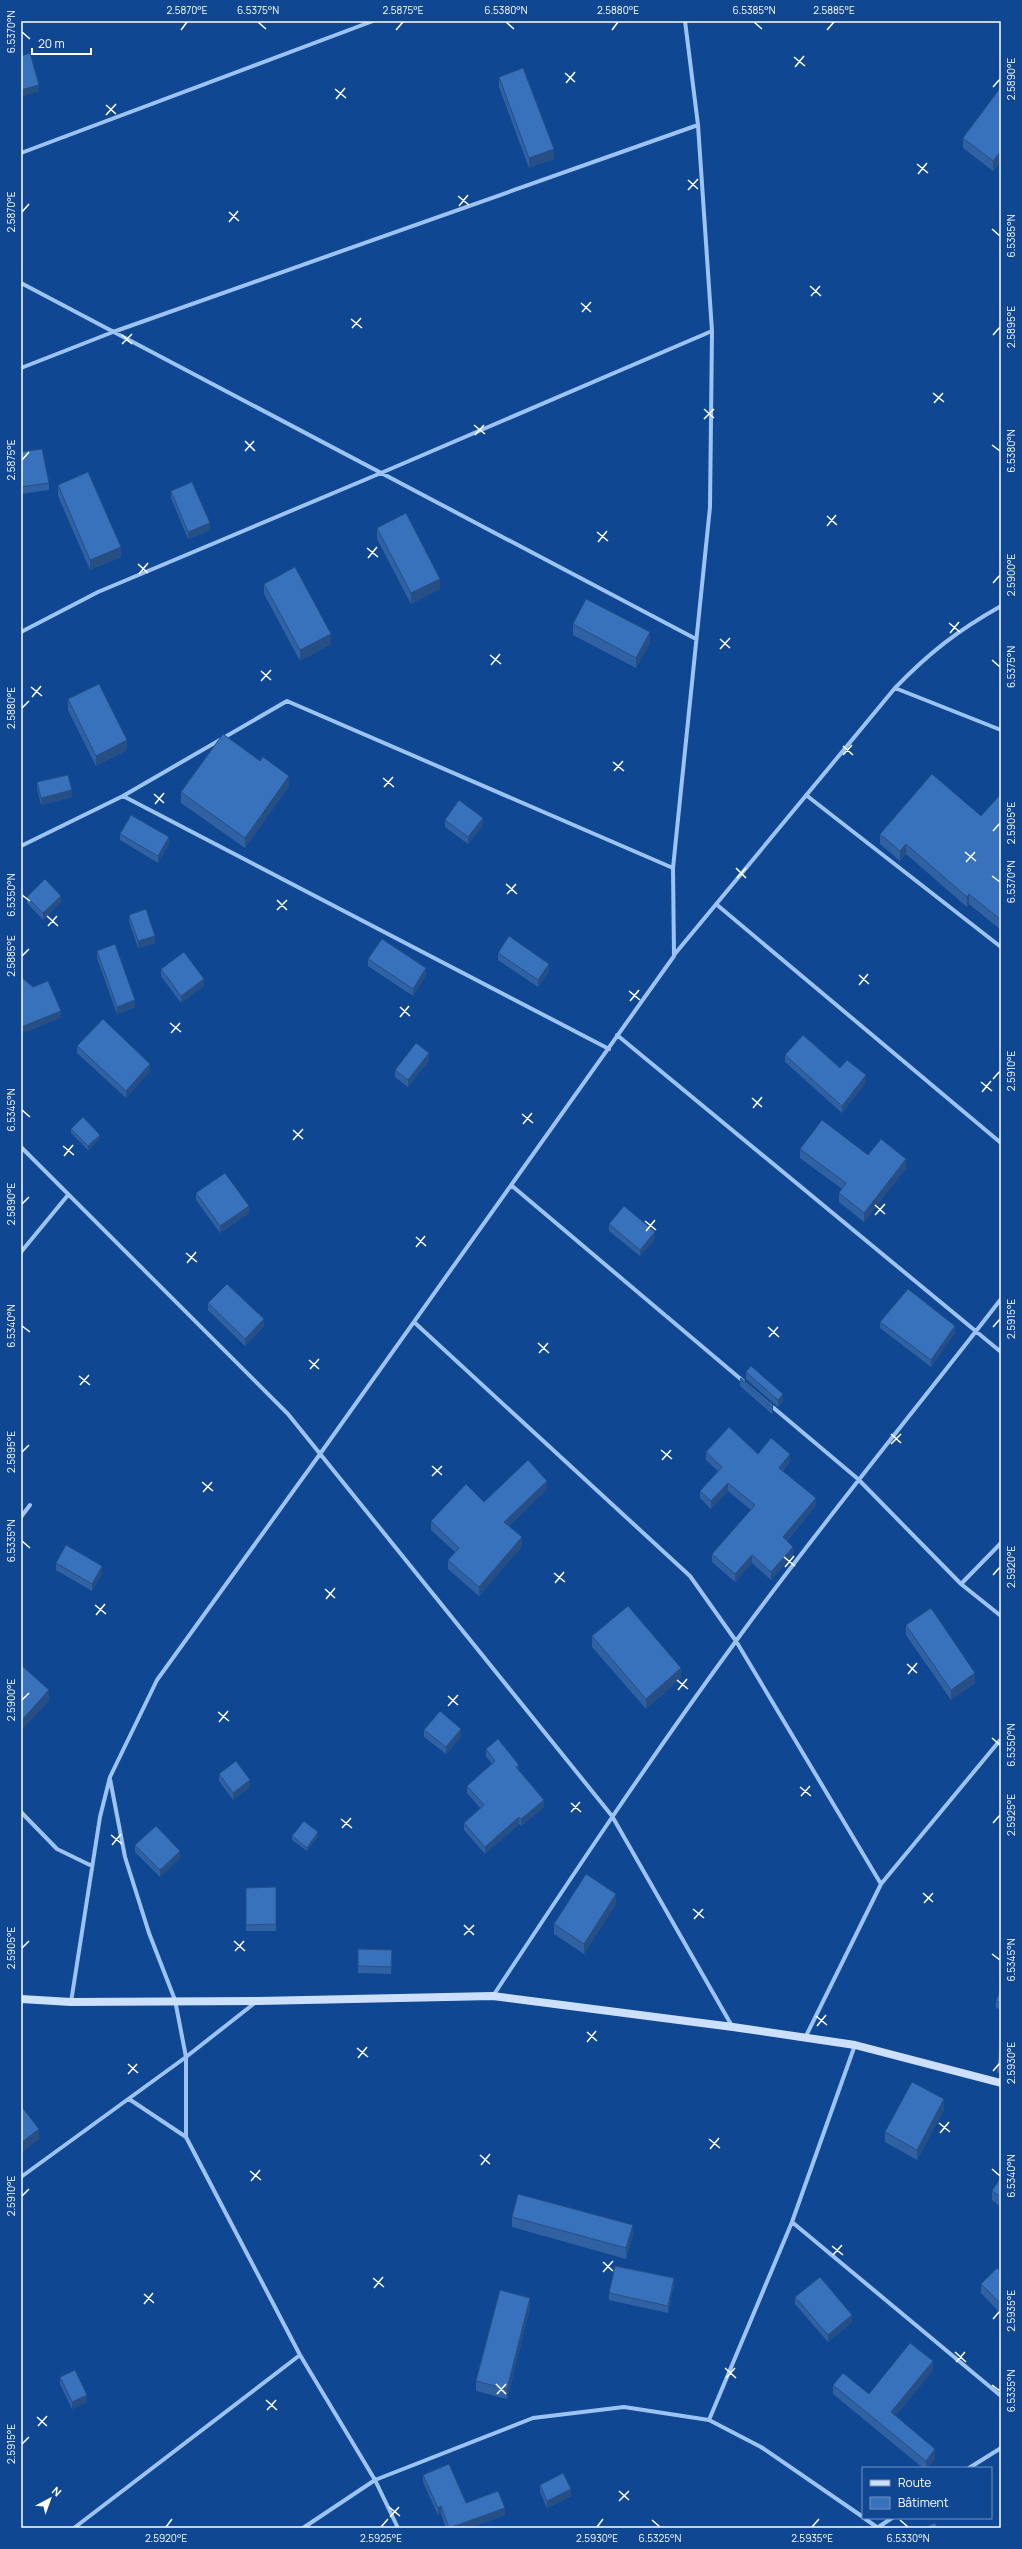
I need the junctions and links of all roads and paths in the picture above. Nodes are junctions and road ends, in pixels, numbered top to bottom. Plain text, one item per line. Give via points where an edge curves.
1 (373, 21) edge
2 (685, 21) edge
3 (698, 125) junction
4 (21, 153) edge
5 (21, 284) edge
6 (712, 331) junction
7 (113, 332) junction
8 (21, 368) edge
9 (381, 473) junction
10 (1001, 606) edge
11 (21, 632) edge
12 (696, 639) junction
13 (895, 688) junction
14 (1001, 730) edge
15 (806, 795) junction
16 (123, 796) junction
17 (21, 846) edge
18 (673, 868) junction
19 (716, 904) junction
20 (1001, 947) edge
21 (674, 956) junction
22 (617, 1036) junction
23 (609, 1049) junction
24 (1001, 1143) edge
25 (21, 1147) edge
26 (511, 1185) junction
27 (68, 1195) junction
28 (21, 1252) edge
29 (1001, 1299) edge
30 (414, 1322) junction
31 (976, 1331) junction
32 (1001, 1352) edge
33 (749, 1386) edge
34 (767, 1402) edge
35 (320, 1454) junction
36 (858, 1479) junction
37 (30, 1505) dead end
38 (21, 1517) edge
39 (1001, 1543) edge
40 (961, 1584) junction
41 (1001, 1616) edge
42 (736, 1641) junction
43 (1001, 1739) edge
44 (110, 1777) junction
45 (21, 1812) edge
46 (612, 1816) junction
47 (92, 1866) junction
48 (881, 1884) junction
49 (493, 1996) junction
50 (21, 1999) edge
51 (176, 2000) junction
52 (258, 2001) junction
53 (71, 2002) junction
54 (733, 2027) junction
55 (805, 2038) junction
56 (855, 2045) junction
57 (186, 2058) junction
58 (1001, 2083) edge
59 (129, 2099) junction
60 (186, 2137) junction
61 (21, 2177) edge
62 (792, 2222) junction
63 (300, 2355) junction
64 (1001, 2396) edge
65 (709, 2420) junction
66 (1001, 2448) edge
67 (971, 2467) edge
68 (375, 2480) junction
69 (862, 2517) edge
70 (864, 2519) edge
71 (891, 2519) edge
72 (74, 2528) edge
73 (303, 2528) edge
74 (398, 2528) edge
75 (878, 2528) edge

1 - 4 street
2 - 3 street
3 - 6 street
3 - 7 street
5 - 7 street
6 - 9 street
6 - 12 street via 710,507
7 - 8 street
7 - 9 street
9 - 11 street via 98,592
9 - 12 street
10 - 13 street via 928,654
12 - 18 street
13 - 14 street
13 - 15 street
15 - 19 street
15 - 20 street
16 - 17 street
16 - 18 street via 287,700
16 - 23 street
18 - 21 street
19 - 21 street
19 - 24 street
21 - 22 street
22 - 23 street
22 - 31 street
23 - 26 street
25 - 27 street
26 - 30 street
26 - 33 street
27 - 28 street
27 - 35 street via 288,1414
29 - 31 street
30 - 35 street
30 - 42 street via 690,1576
31 - 32 street
31 - 36 street
34 - 36 street
35 - 44 street via 156,1680
35 - 46 street
36 - 40 street
36 - 42 street
37 - 38 street
39 - 40 street
40 - 41 street
42 - 46 street
42 - 48 street
43 - 48 street
44 - 47 street
44 - 51 street via 125,1857 149,1932
45 - 47 street via 57,1849
46 - 49 street
46 - 54 street
47 - 53 street
48 - 55 street
49 - 52 main road
49 - 54 main road
50 - 53 main road
51 - 52 main road
51 - 53 main road
51 - 57 street
52 - 57 street
54 - 55 main road
55 - 56 main road
56 - 58 main road
56 - 62 street
57 - 59 street
57 - 60 street
59 - 60 street
59 - 61 street
60 - 63 street
62 - 64 street
62 - 65 street
63 - 68 street
63 - 72 street
65 - 68 street via 624,2407 533,2418
65 - 69 street via 761,2447
66 - 67 street
68 - 73 street
68 - 74 street
70 - 75 street
71 - 75 street

